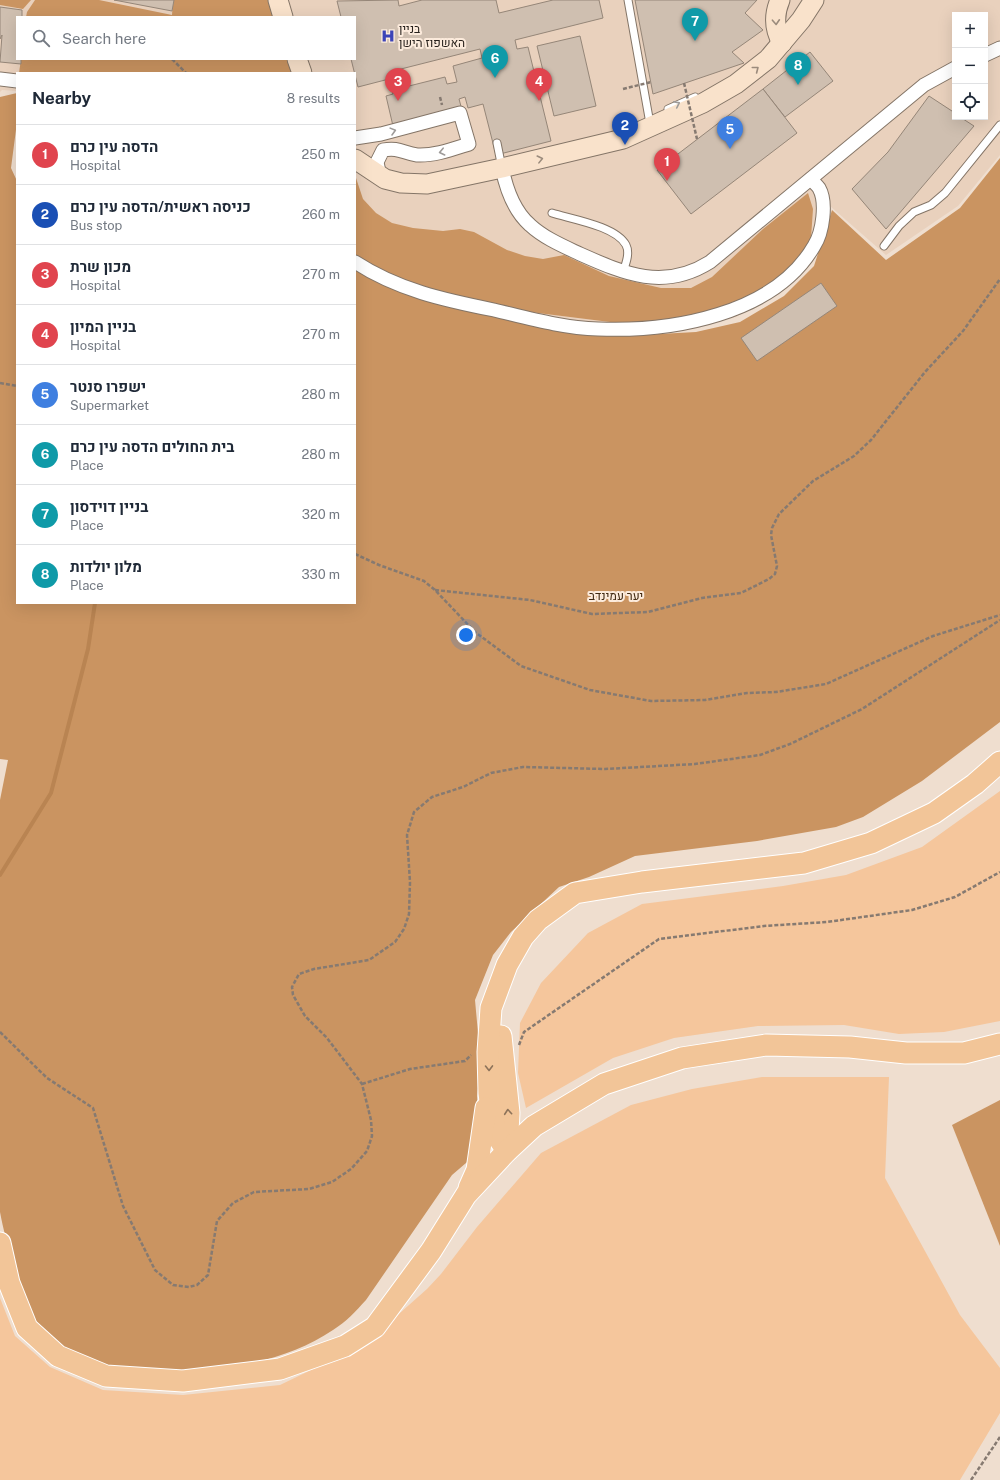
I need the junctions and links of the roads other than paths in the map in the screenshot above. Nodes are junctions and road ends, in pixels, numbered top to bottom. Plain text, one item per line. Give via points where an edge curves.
1 (278, 0) edge
2 (628, 0) edge
3 (780, 0) edge
4 (814, 0) edge
5 (283, 16) edge
6 (782, 42) junction
7 (1000, 48) edge
8 (988, 54) edge
9 (297, 60) edge
10 (952, 70) edge
11 (302, 72) edge
12 (0, 79) edge
13 (16, 81) edge
14 (736, 84) junction
15 (656, 115) junction
16 (1000, 125) edge
17 (635, 134) junction
18 (356, 138) edge
19 (497, 144) dead end
20 (356, 160) edge
21 (502, 168) junction
22 (385, 179) junction
23 (811, 179) junction
24 (552, 213) dead end
25 (884, 246) dead end
26 (356, 263) edge
27 (623, 272) junction
28 (1000, 762) edge
29 (1000, 1044) edge
30 (495, 1052) junction
31 (489, 1093) junction
32 (507, 1151) junction
33 (466, 1195) junction
34 (0, 1243) edge

1 - 5 street
2 - 15 lane
3 -> 6 street via 776,19 777,31
4 - 6 street
14 -> 6 street via 768,59
7 - 8 street
9 - 11 street
10 - 23 street via 924,85
12 - 13 street
15 -> 14 lane via 703,93
14 - 17 street via 703,103
15 - 17 lane
16 - 25 lane via 945,193 931,205 914,212
21 -> 17 street
18 -> 22 street via 381,134 460,113 469,144 416,155 399,149 384,150 377,162 379,172
19 - 21 lane
20 - 22 street
21 - 22 street via 427,184 401,183
21 - 27 street via 510,195 529,224 544,236
23 - 26 street via 820,189 824,216 818,240 807,259 775,288 733,310 696,322 659,327 598,329 551,322 438,298 404,288
23 - 27 street via 701,268 675,277 661,278
24 - 27 lane via 610,230 619,236 626,245 628,255
28 - 30 main road via 975,784 934,813 871,843 804,864 575,892 540,933 517,968 505,997
29 - 32 main road via 964,1053 906,1053 850,1047 766,1045 682,1058 604,1084 534,1126
30 -> 31 main road
32 -> 30 main road via 509,1113
31 - 32 main road via 492,1117 498,1136
31 - 33 main road via 477,1170
32 - 33 main road
33 - 34 main road via 431,1251 375,1327 345,1346 280,1369 183,1381 106,1376 58,1356 27,1328 9,1283

